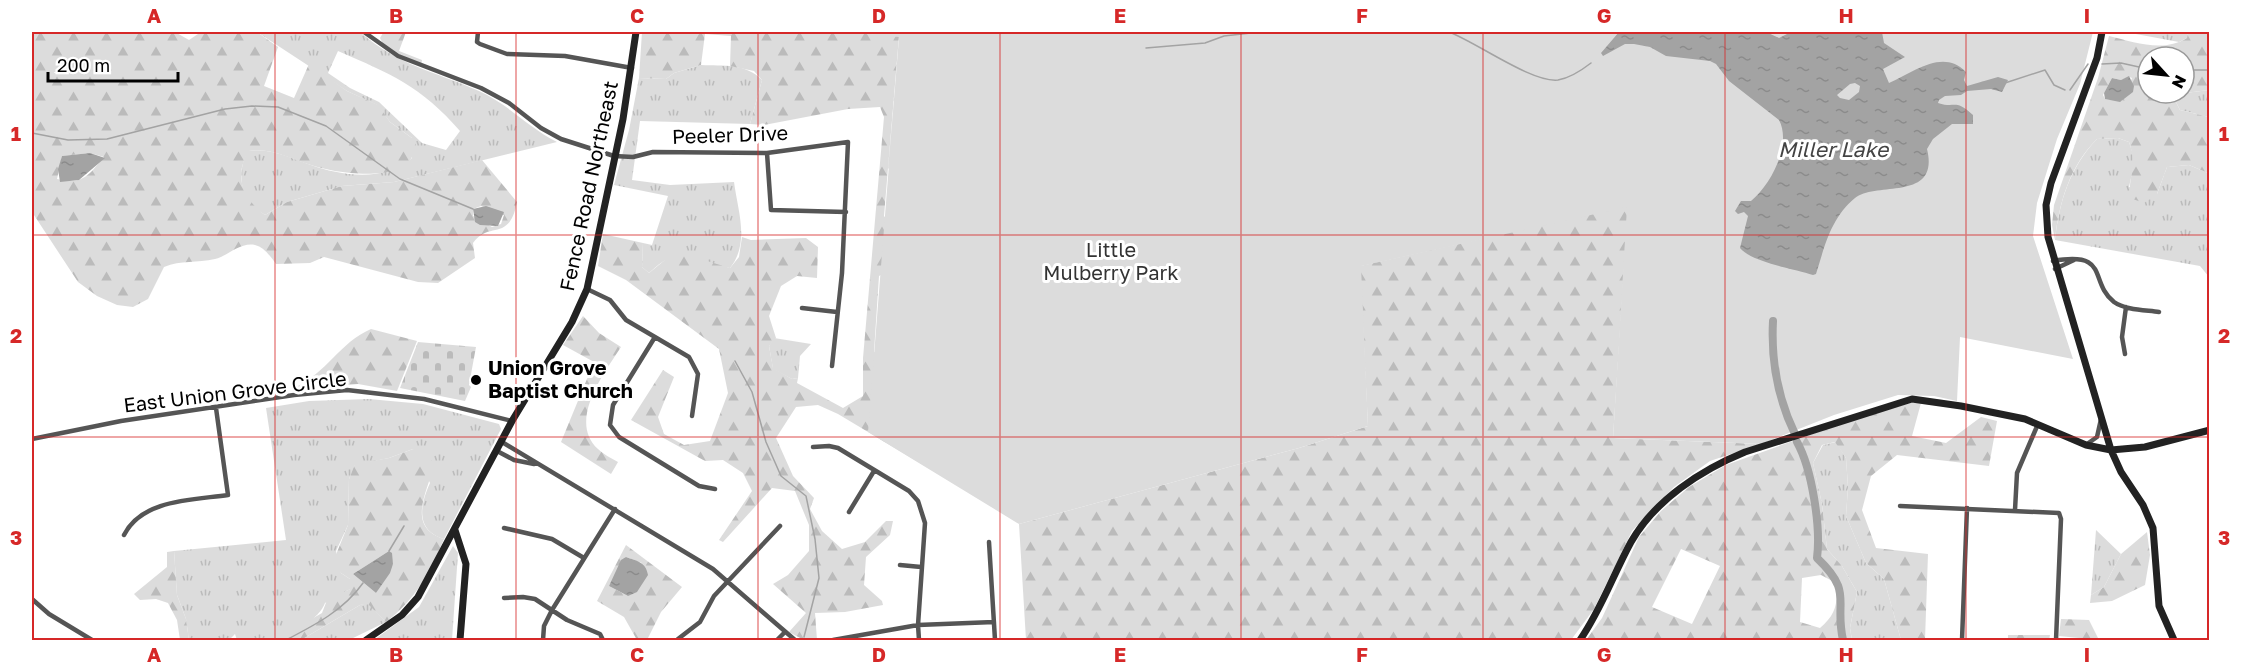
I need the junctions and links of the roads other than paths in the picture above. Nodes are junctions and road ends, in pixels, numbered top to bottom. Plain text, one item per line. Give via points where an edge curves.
1 (364, 32) edge
2 (478, 32) edge
3 (636, 32) edge
4 (2102, 32) edge
5 (632, 68) junction
6 (767, 153) junction
7 (614, 156) junction
8 (846, 212) junction
9 (2074, 260) junction
10 (2053, 261) junction
11 (2055, 269) junction
12 (587, 290) junction
13 (2126, 307) junction
14 (802, 308) dead end
15 (837, 312) junction
16 (2159, 312) dead end
17 (655, 337) junction
18 (2125, 354) dead end
19 (832, 366) dead end
20 (216, 408) junction
21 (692, 416) dead end
22 (2101, 419) junction
23 (513, 421) junction
24 (2038, 424) junction
25 (2210, 430) edge
26 (32, 439) edge
27 (502, 442) junction
28 (2086, 445) junction
29 (813, 447) dead end
30 (2111, 450) junction
31 (497, 451) junction
32 (537, 465) junction
33 (874, 471) junction
34 (715, 489) dead end
35 (1900, 506) dead end
36 (1967, 508) junction
37 (615, 509) junction
38 (2015, 510) junction
39 (849, 512) dead end
40 (780, 526) dead end
41 (504, 528) dead end
42 (455, 530) junction
43 (124, 535) dead end
44 (989, 542) dead end
45 (584, 558) junction
46 (900, 565) dead end
47 (921, 567) junction
48 (729, 582) junction
49 (32, 598) edge
50 (504, 598) dead end
51 (552, 610) junction
52 (994, 622) junction
53 (918, 625) junction
54 (82, 633) junction
55 (784, 633) junction
56 (678, 639) dead end
57 (76, 640) edge
58 (92, 640) edge
59 (366, 640) edge
60 (460, 640) edge
61 (543, 640) edge
62 (603, 640) edge
63 (777, 640) edge
64 (795, 640) edge
65 (833, 640) edge
66 (920, 640) edge
67 (995, 640) edge
68 (1580, 640) edge
69 (1962, 640) edge
70 (2056, 640) edge
71 (2174, 640) edge

1 - 7 street via 398,56 509,103 561,139
2 - 5 street via 477,42 507,54 565,56
3 - 5 street, Fence Road Northeast
4 - 10 street via 2046,205
5 - 7 street, Fence Road Northeast
6 - 7 street, Peeler Drive via 652,152
6 - 8 street via 771,210
6 - 8 street, Peeler Drive via 848,142
7 - 12 street, Fence Road Northeast
8 - 15 street
9 - 10 street
9 - 11 street
9 - 13 street via 2093,265 2107,295
10 - 11 street
11 - 22 street
12 - 17 street via 610,300 626,320
12 - 23 street, Fence Road Northeast
13 - 16 street
13 - 18 street via 2122,337
14 - 15 street
15 - 19 street
17 - 21 street via 695,365 698,374
17 - 34 street via 613,405 610,425 619,437 699,486
20 - 23 street, East Union Grove Circle via 347,390 424,399
20 - 26 street, East Union Grove Circle
20 - 43 street via 228,495 163,504 128,525
22 - 28 street via 2097,437
22 - 30 street
23 - 27 street, Fence Road Northeast
24 - 28 street
24 - 38 street via 2017,473
24 - 68 street via 1912,399 1720,462 1676,492 1640,530
25 - 30 street via 2145,447
27 - 31 street, Fence Road Northeast
27 - 32 street
28 - 30 street
29 - 33 street via 838,448
30 - 71 street via 2153,528 2159,606
31 - 32 street
31 - 42 street, Fence Road Northeast
32 - 37 street
33 - 39 street
33 - 47 street via 909,491 923,511
35 - 36 street
36 - 38 street
36 - 69 street
37 - 45 street
37 - 48 street
38 - 70 street via 2055,511 2061,519
40 - 48 street
41 - 45 street via 552,539
42 - 59 street, Fence Road Northeast via 418,597 402,615
42 - 60 street via 466,564
44 - 52 street
45 - 51 street
46 - 47 street
47 - 53 street
48 - 55 street
48 - 56 street via 714,596 700,622
49 - 54 street via 49,614
50 - 51 street via 535,599
51 - 61 street via 544,626
51 - 62 street via 600,634
52 - 53 street
52 - 67 street
53 - 65 street
53 - 66 street
54 - 57 street
54 - 58 street
55 - 63 street
55 - 64 street

